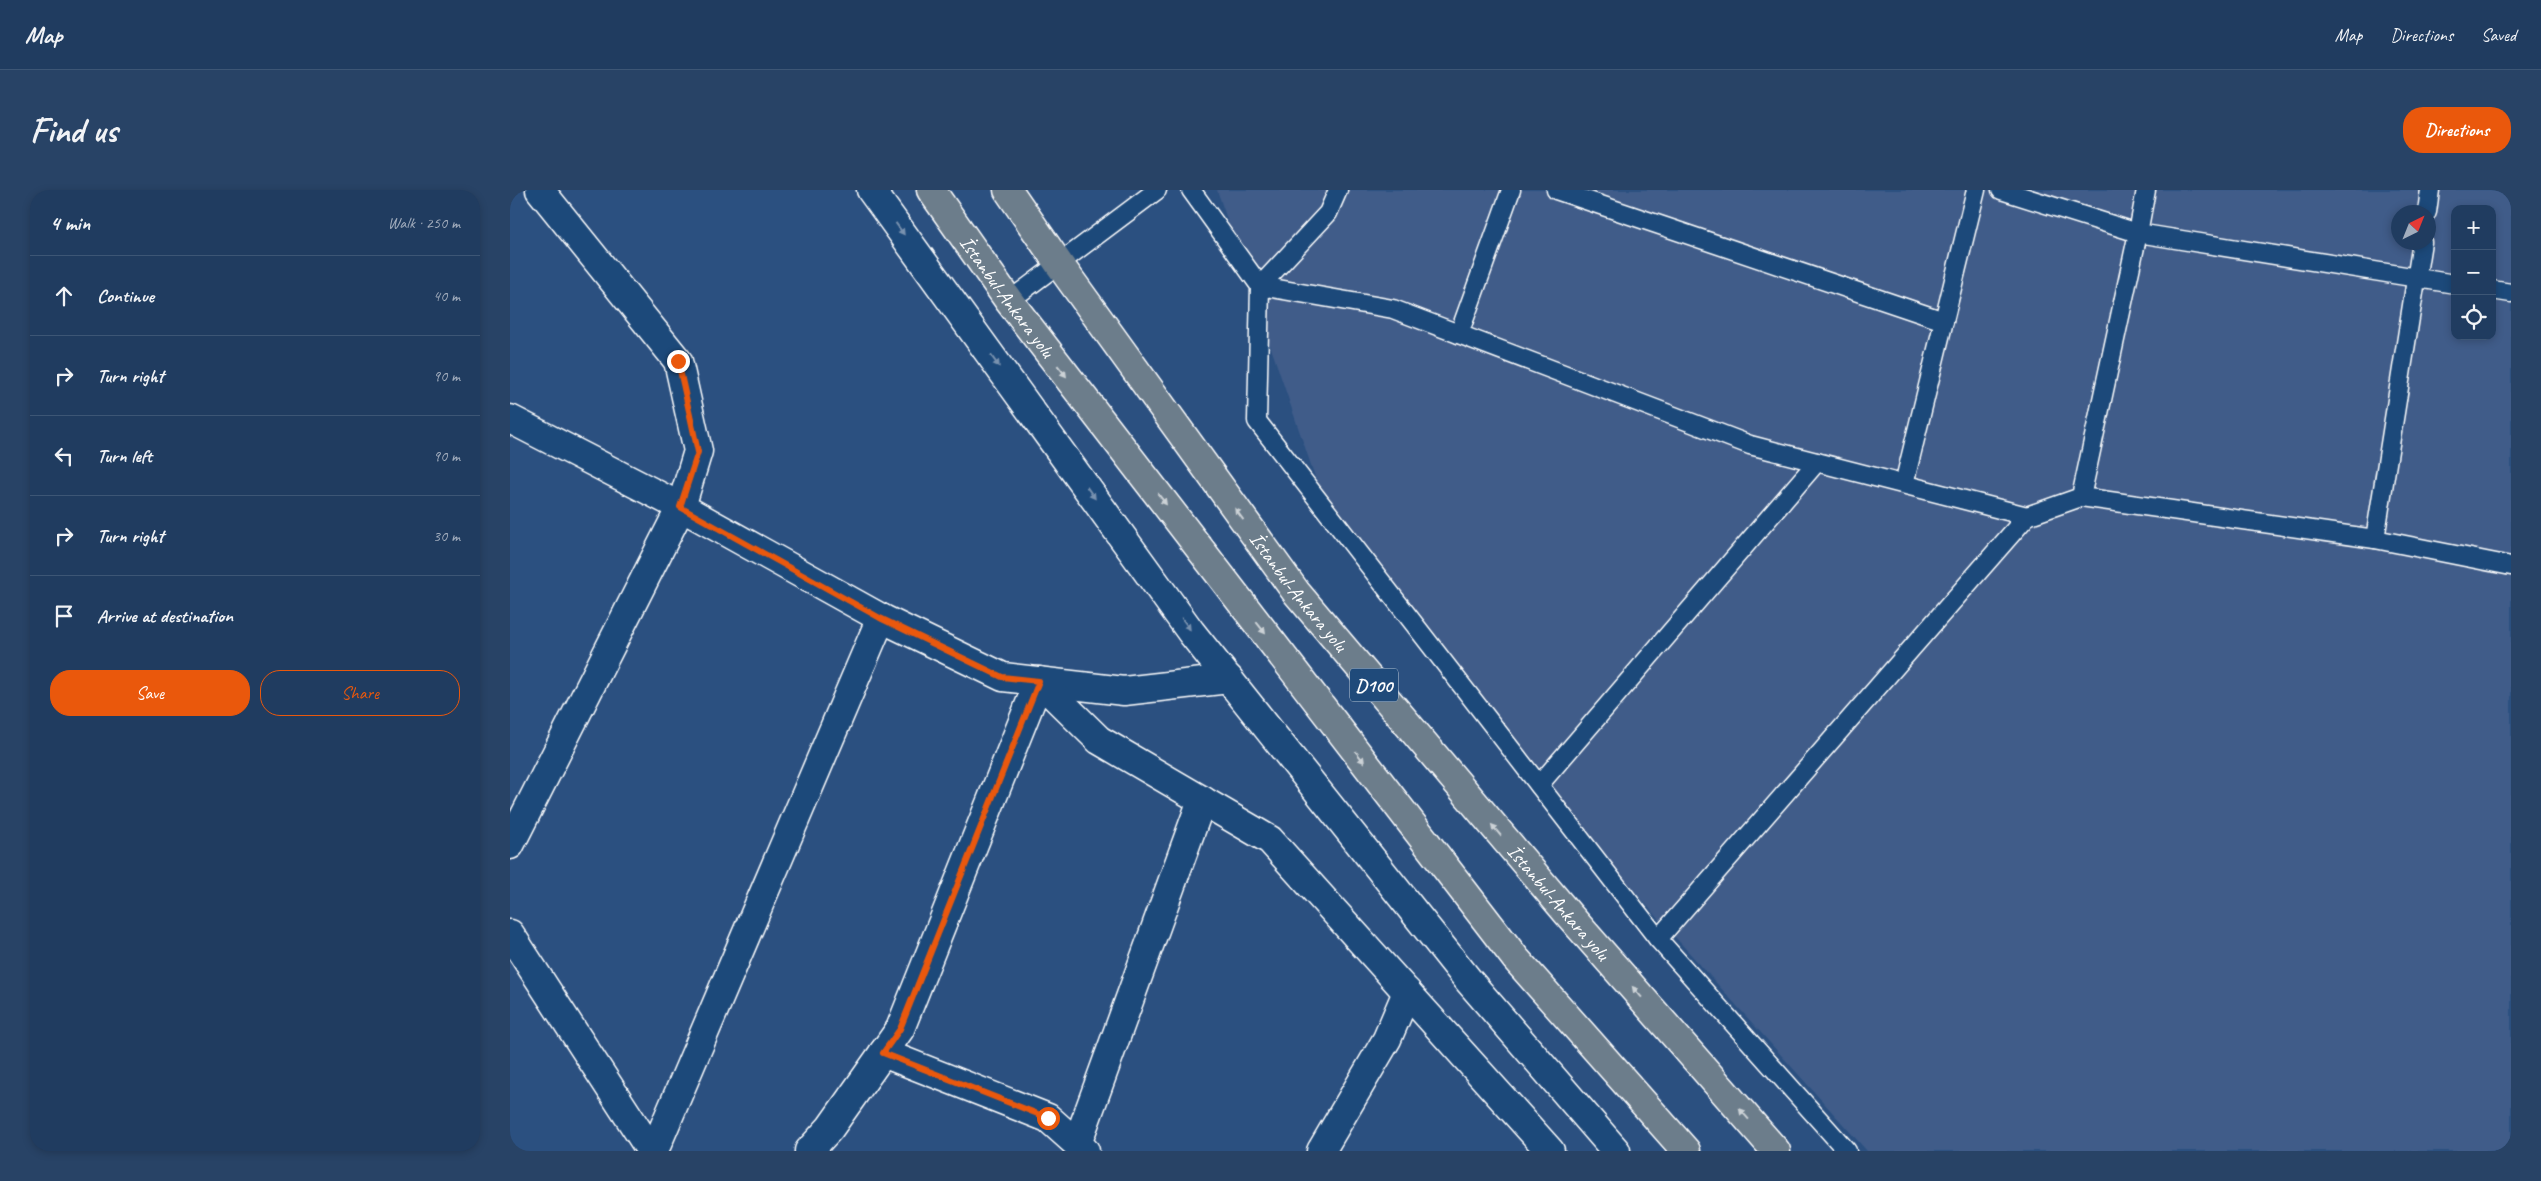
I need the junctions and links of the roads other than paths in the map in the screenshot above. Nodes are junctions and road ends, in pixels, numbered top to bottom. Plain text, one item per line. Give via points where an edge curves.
1 (540, 190) edge
2 (871, 190) edge
3 (930, 190) edge
4 (1008, 190) edge
5 (1156, 190) edge
6 (1191, 190) edge
7 (1338, 190) edge
8 (1512, 190) edge
9 (1556, 190) edge
10 (1976, 190) edge
11 (2001, 190) edge
12 (2146, 190) edge
13 (2430, 190) edge
14 (2428, 205) edge
15 (2138, 233) junction
16 (2421, 250) edge
17 (1059, 264) junction
18 (2416, 278) junction
19 (2451, 283) edge
20 (1260, 286) junction
21 (2496, 290) edge
22 (2511, 292) edge
23 (1008, 301) junction
24 (1944, 321) junction
25 (1460, 334) junction
26 (510, 419) edge
27 (1817, 462) junction
28 (1904, 484) junction
29 (2081, 497) junction
30 (680, 507) junction
31 (2027, 516) junction
32 (2375, 539) junction
33 (2511, 566) edge
34 (880, 618) junction
35 (1229, 679) junction
36 (1039, 681) junction
37 (1539, 786) junction
38 (1202, 800) junction
39 (510, 845) edge
40 (510, 934) edge
41 (1658, 939) junction
42 (1407, 992) junction
43 (883, 1053) junction
44 (1081, 1147) edge
45 (652, 1151) edge
46 (808, 1151) edge
47 (1321, 1151) edge
48 (1550, 1151) edge
49 (1616, 1151) edge
50 (1686, 1151) edge
51 (1776, 1151) edge
52 (1848, 1151) edge

1 - 30 street via 678,361 698,452
2 -> 35 street via 1191,632
3 - 23 highway, İstanbul-Ankara yolu / D100
4 - 17 highway, İstanbul-Ankara yolu / D100
5 - 17 lane
6 - 20 lane
7 - 20 lane via 1328,213
8 - 25 lane
9 - 24 lane
10 - 24 lane
11 - 15 lane
12 - 15 lane
13 - 14 lane
15 - 18 lane
15 - 29 lane
16 - 18 lane
17 - 23 lane
51 -> 17 highway, İstanbul-Ankara yolu / D100 via 1569,915 1296,592
18 - 19 lane
18 - 32 lane
20 - 25 lane via 1393,309
20 - 37 lane via 1257,421
21 - 22 lane
23 -> 50 highway, İstanbul-Ankara yolu / D100 via 1516,959
24 - 28 lane
25 - 27 lane via 1750,445
26 - 30 street
27 - 28 lane
27 - 37 lane
28 - 31 lane
29 - 31 lane
29 - 32 lane
30 - 34 street
30 - 39 street
31 - 41 lane
32 - 33 lane
34 - 36 street via 1002,677
34 - 45 street
35 - 36 street via 1124,691
35 - 49 street via 1469,981
36 - 38 street via 1099,740
36 - 43 street via 900,1029
37 - 41 lane
38 - 42 street via 1270,840
38 - 44 street
40 - 45 street
41 - 52 lane
42 - 47 street via 1387,1039
42 - 48 street
43 - 44 street via 1048,1118
43 - 46 street via 830,1128

